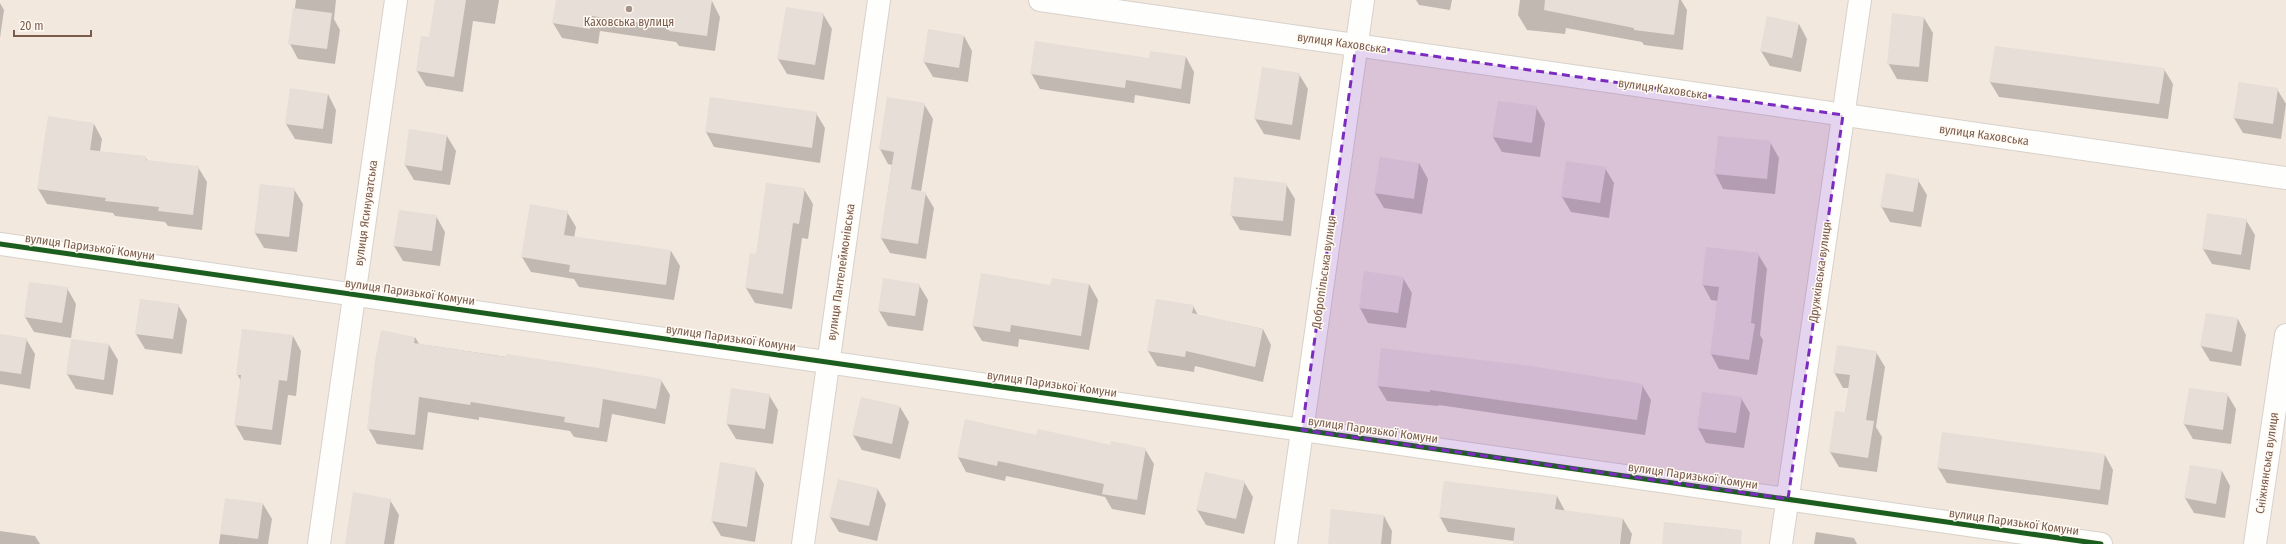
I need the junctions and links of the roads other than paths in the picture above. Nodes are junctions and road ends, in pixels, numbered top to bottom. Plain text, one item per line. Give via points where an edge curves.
1 (396, 0) edge
2 (879, 0) edge
3 (1040, 0) edge
4 (1363, 0) edge
5 (1860, 0) edge
6 (1356, 45) junction
7 (1843, 115) junction
8 (2286, 178) edge
9 (0, 244) edge
10 (354, 294) junction
11 (2286, 335) edge
12 (828, 362) junction
13 (1302, 430) junction
14 (1788, 499) junction
15 (319, 544) edge
16 (803, 544) edge
17 (1286, 544) edge
18 (1781, 544) edge
19 (2101, 544) edge
20 (2255, 544) edge

1 - 10 street, вулиця Ясинуватська
2 - 12 street, вулиця Пантелеймонівська
3 - 6 street, вулиця Каховська
4 - 6 street, Добропільська вулиця
5 - 7 street, Дружківська вулиця
6 - 7 street, вулиця Каховська
6 - 13 street, Добропільська вулиця
7 - 8 street, вулиця Каховська
7 - 14 street, Дружківська вулиця
9 - 10 street, вулиця Паризької Комуни
10 - 12 street, вулиця Паризької Комуни
10 - 15 street, вулиця Ясинуватська
11 - 20 street, Сніжнянська вулиця
12 - 13 street, вулиця Паризької Комуни
12 - 16 street, вулиця Пантелеймонівська
13 - 14 street, вулиця Паризької Комуни
13 - 17 street, Добропільська вулиця
14 - 18 street, Дружківська вулиця
14 - 19 street, вулиця Паризької Комуни

